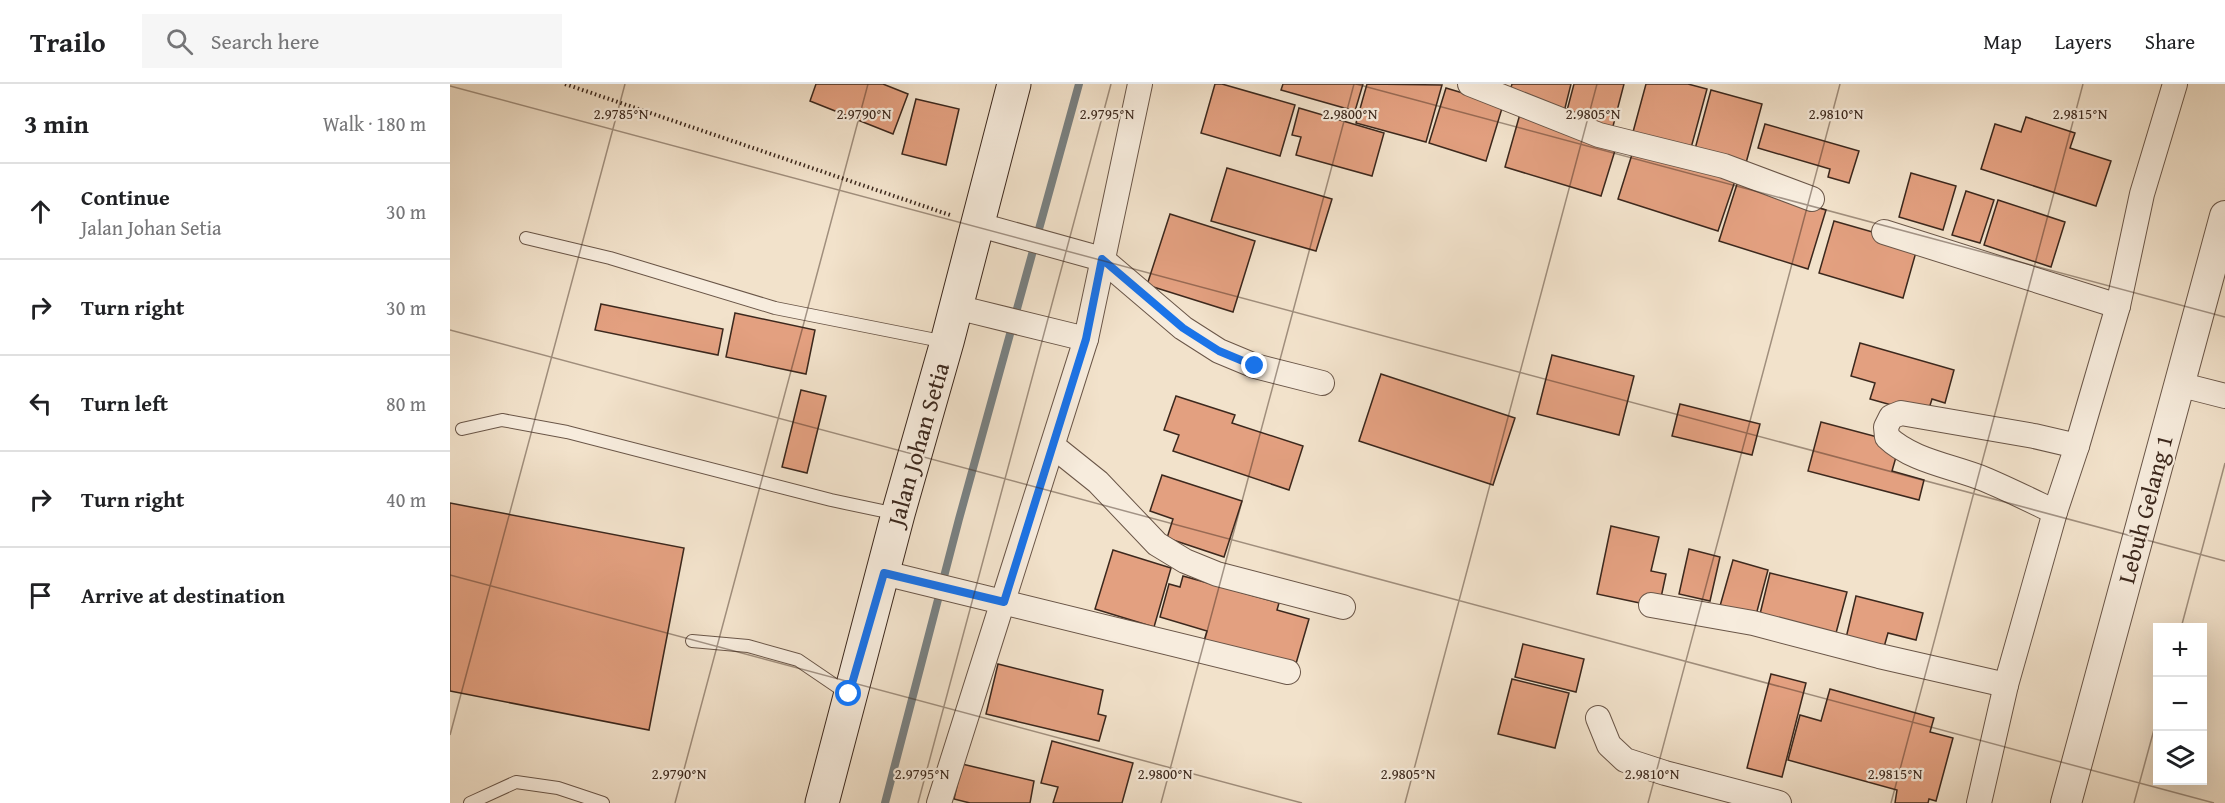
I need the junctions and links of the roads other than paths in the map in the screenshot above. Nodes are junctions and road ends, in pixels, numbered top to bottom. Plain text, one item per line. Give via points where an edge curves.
1 (1014, 84) edge
2 (1140, 84) edge
3 (1470, 84) edge
4 (2175, 84) edge
5 (1812, 199) dead end
6 (2225, 216) edge
7 (976, 224) junction
8 (1884, 231) dead end
9 (526, 237) dead end
10 (1093, 257) junction
11 (2118, 306) junction
12 (956, 307) junction
13 (1086, 339) junction
14 (947, 342) junction
15 (1322, 383) dead end
16 (2178, 384) junction
17 (2225, 396) edge
18 (462, 429) dead end
19 (1053, 446) junction
20 (2077, 446) junction
21 (2055, 512) junction
22 (898, 514) junction
23 (884, 573) junction
24 (1004, 602) junction
25 (1651, 605) dead end
26 (1343, 607) dead end
27 (692, 641) dead end
28 (1288, 672) dead end
29 (2006, 685) junction
30 (849, 694) junction
31 (1598, 718) dead end
32 (470, 803) edge
33 (603, 803) edge
34 (822, 803) edge
35 (939, 803) edge
36 (1779, 803) edge
37 (1979, 803) edge
38 (2066, 803) edge

1 - 7 main road, Jalan Johan Setia
2 - 10 street
3 - 5 street via 1599,135 1724,166
4 - 11 street via 2142,194
6 - 16 street, Lebuh Gelang 1
7 - 10 street
7 - 12 main road, Jalan Johan Setia
8 - 11 street
9 - 14 lane via 775,308
10 - 13 street
10 - 15 street via 1183,328 1219,351 1255,366
11 - 20 street
12 - 13 street
12 - 14 main road, Jalan Johan Setia
13 - 19 street
14 - 22 main road, Jalan Johan Setia
16 - 17 street
16 - 38 street, Lebuh Gelang 1
18 - 22 lane via 502,420 567,432
19 - 24 street
19 - 26 street via 1098,482 1157,544 1185,561 1217,574
20 - 21 street
20 - 21 street via 1901,413 1891,417 1886,428 1887,437 1895,445 1984,479
21 - 29 street
22 - 23 main road, Jalan Johan Setia
23 - 24 street
23 - 30 main road, Jalan Johan Setia
24 - 28 street
24 - 35 street
25 - 29 street via 1753,623
27 - 30 lane via 748,646 798,660
29 - 37 street
30 - 34 main road, Jalan Johan Setia
31 - 36 street via 1609,745 1625,760
32 - 33 lane via 516,782 558,789

